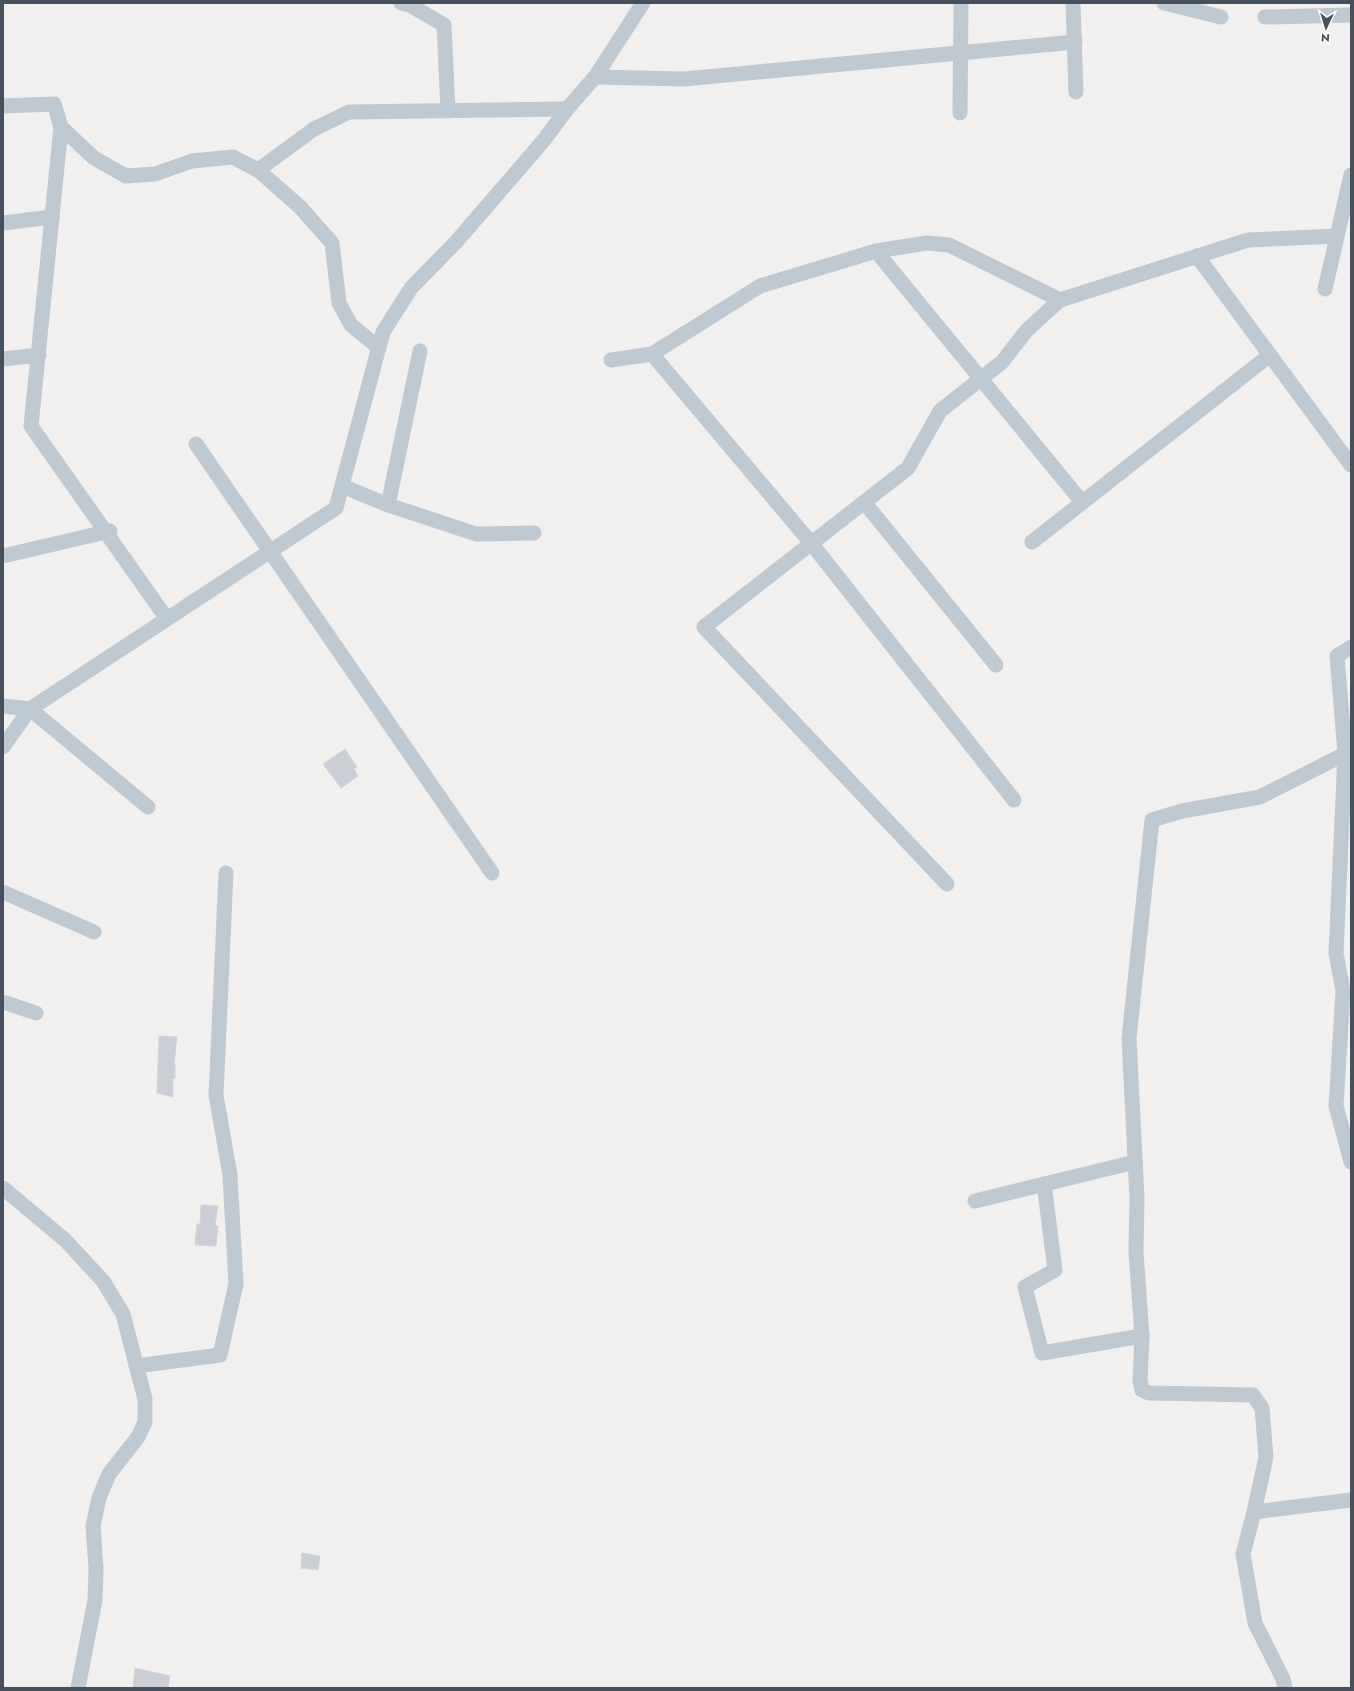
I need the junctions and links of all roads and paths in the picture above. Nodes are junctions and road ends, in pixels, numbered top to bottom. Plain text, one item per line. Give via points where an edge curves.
1 (401, 3) edge
2 (643, 3) edge
3 (961, 3) edge
4 (1073, 3) edge
5 (1164, 3) edge
6 (1351, 15) edge
7 (1221, 17) dead end
8 (1265, 17) dead end
9 (1074, 42) junction
10 (960, 52) junction
11 (595, 77) junction
12 (1076, 92) dead end
13 (3, 106) edge
14 (567, 109) junction
15 (448, 111) junction
16 (960, 113) dead end
17 (61, 127) junction
18 (258, 170) junction
19 (1351, 175) edge
20 (52, 217) junction
21 (3, 223) edge
22 (1337, 236) junction
23 (876, 251) junction
24 (1197, 256) junction
25 (1325, 289) dead end
26 (1060, 300) junction
27 (379, 348) junction
28 (420, 351) dead end
29 (652, 354) junction
30 (39, 355) junction
31 (1270, 355) junction
32 (3, 359) edge
33 (611, 360) dead end
34 (981, 379) junction
35 (196, 444) dead end
36 (1351, 465) edge
37 (342, 486) junction
38 (864, 502) junction
39 (1082, 502) junction
40 (388, 505) junction
41 (108, 532) junction
42 (534, 533) dead end
43 (1032, 542) dead end
44 (811, 543) junction
45 (270, 551) junction
46 (3, 556) edge
47 (168, 619) junction
48 (1351, 647) edge
49 (996, 665) dead end
50 (3, 706) edge
51 (30, 709) junction
52 (3, 747) edge
53 (1345, 754) junction
54 (1014, 800) dead end
55 (148, 807) dead end
56 (226, 873) dead end
57 (492, 873) dead end
58 (946, 884) dead end
59 (3, 892) edge
60 (94, 932) dead end
61 (3, 1002) edge
62 (36, 1013) dead end
63 (1135, 1162) junction
64 (1351, 1162) edge
65 (1044, 1184) junction
66 (3, 1188) edge
67 (975, 1201) dead end
68 (1142, 1336) junction
69 (136, 1366) junction
70 (1351, 1500) edge
71 (1254, 1512) junction
72 (78, 1688) edge
73 (1285, 1688) edge

1 - 15 street via 410,5 444,25
2 - 11 street
3 - 10 street
4 - 9 street
5 - 7 street
6 - 8 street
9 - 10 street
9 - 12 street
10 - 11 street via 684,79
10 - 16 street
11 - 14 street
13 - 17 street via 54,104
14 - 15 street
14 - 27 street via 544,140 461,236 411,288 383,332
15 - 18 street via 348,112 314,129
17 - 18 street via 94,158 126,176 155,174 192,161 233,157
17 - 20 street
18 - 27 street via 300,207 332,242 339,303 351,325
19 - 22 street
20 - 21 street
20 - 30 street
22 - 24 street via 1248,240
22 - 25 street
23 - 26 street via 927,243 949,245
23 - 29 street via 760,286
23 - 34 street
24 - 26 street
24 - 31 street
26 - 34 street via 1027,330 1002,362
27 - 37 street
28 - 40 street
29 - 33 street
29 - 44 street
30 - 32 street
30 - 41 street via 31,426
31 - 36 street
31 - 39 street
34 - 38 street via 940,411 908,468
34 - 39 street
35 - 45 street
37 - 40 street
37 - 45 street via 336,508
38 - 44 street
38 - 49 street
39 - 43 street
40 - 42 street via 476,534
41 - 46 street
41 - 47 street
44 - 54 street
44 - 58 street via 704,627
45 - 47 street
45 - 57 street
47 - 51 street
48 - 53 street via 1338,656
50 - 51 street
51 - 52 street
51 - 55 street
53 - 63 street via 1260,797 1182,811 1152,820 1129,1038
53 - 64 street via 1336,953 1343,991 1336,1106
56 - 69 street via 216,1094 230,1175 236,1284 220,1355
59 - 60 street
61 - 62 street
63 - 65 street
63 - 68 street via 1136,1252
65 - 67 street
65 - 68 street via 1055,1270 1025,1287 1042,1353
66 - 69 street via 65,1240 103,1281 123,1314
68 - 71 street via 1142,1390 1149,1394 1253,1395 1262,1408 1266,1457
69 - 72 street via 145,1400 145,1422 138,1438 109,1474 99,1498 94,1526 96,1600
70 - 71 street
71 - 73 street via 1243,1554 1255,1623

